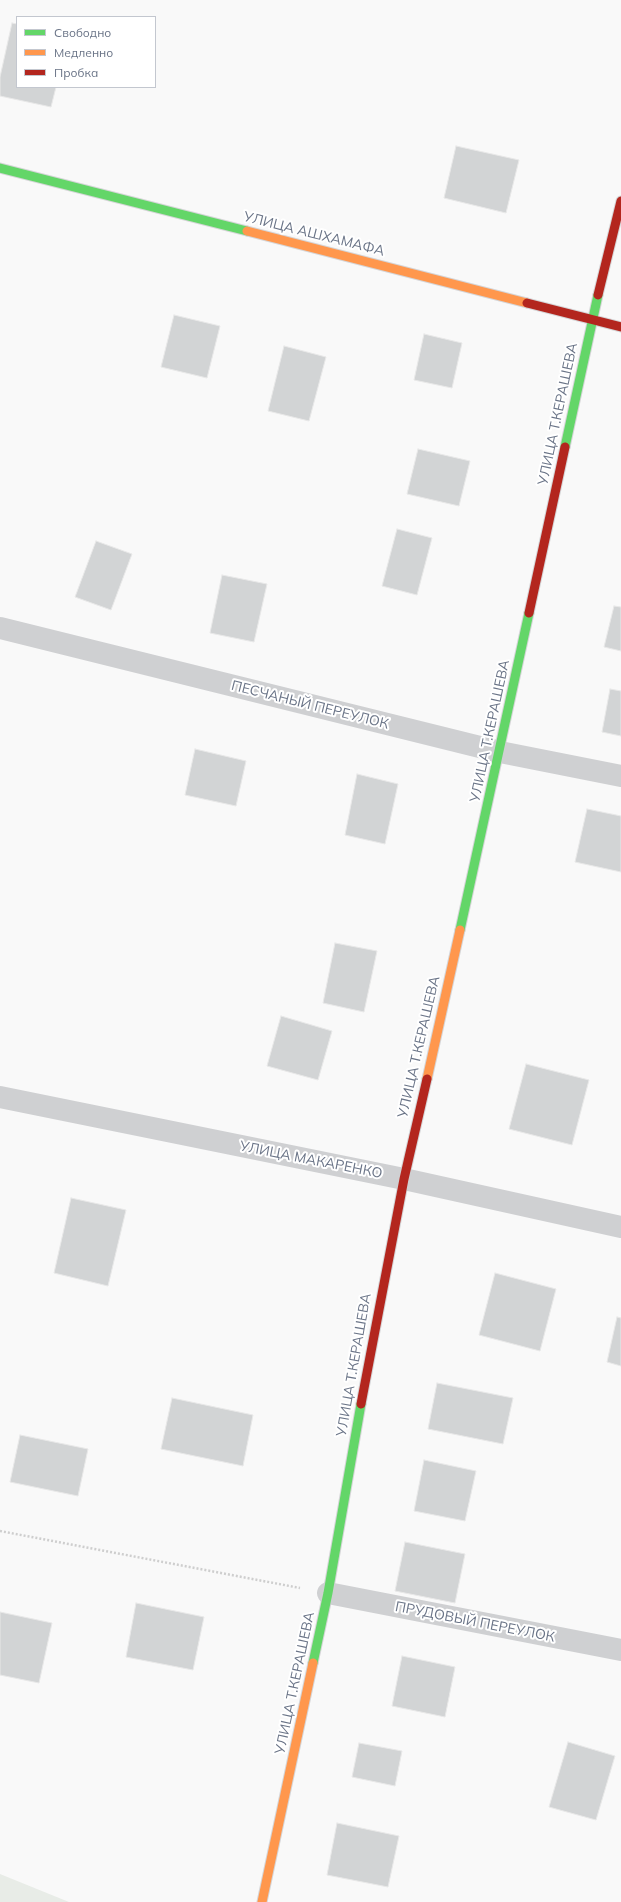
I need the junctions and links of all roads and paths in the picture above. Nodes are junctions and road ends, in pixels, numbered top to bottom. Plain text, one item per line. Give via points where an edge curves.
1 (0, 168) edge
2 (621, 201) edge
3 (592, 320) junction
4 (621, 327) edge
5 (0, 628) edge
6 (500, 752) junction
7 (621, 776) edge
8 (0, 1097) edge
9 (404, 1179) junction
10 (621, 1227) edge
11 (0, 1530) edge
12 (328, 1593) junction
13 (621, 1650) edge
14 (262, 1902) edge

1 - 3 street, УЛИЦА АШХАМАФА
2 - 3 street, УЛИЦА Т.КЕРАШЕВА
3 - 4 street, УЛИЦА АШХАМАФА
3 - 6 street, УЛИЦА Т.КЕРАШЕВА
5 - 6 street, ПЕСЧАНЫЙ ПЕРЕУЛОК
6 - 7 street, ПЕСЧАНЫЙ ПЕРЕУЛОК
6 - 9 street, УЛИЦА Т.КЕРАШЕВА
8 - 9 street, УЛИЦА МАКАРЕНКО
9 - 10 street, УЛИЦА МАКАРЕНКО
9 - 12 street, УЛИЦА Т.КЕРАШЕВА via 368,1360
11 - 12 path
12 - 13 street, ПРУДОВЫЙ ПЕРЕУЛОК
12 - 14 street, УЛИЦА Т.КЕРАШЕВА

